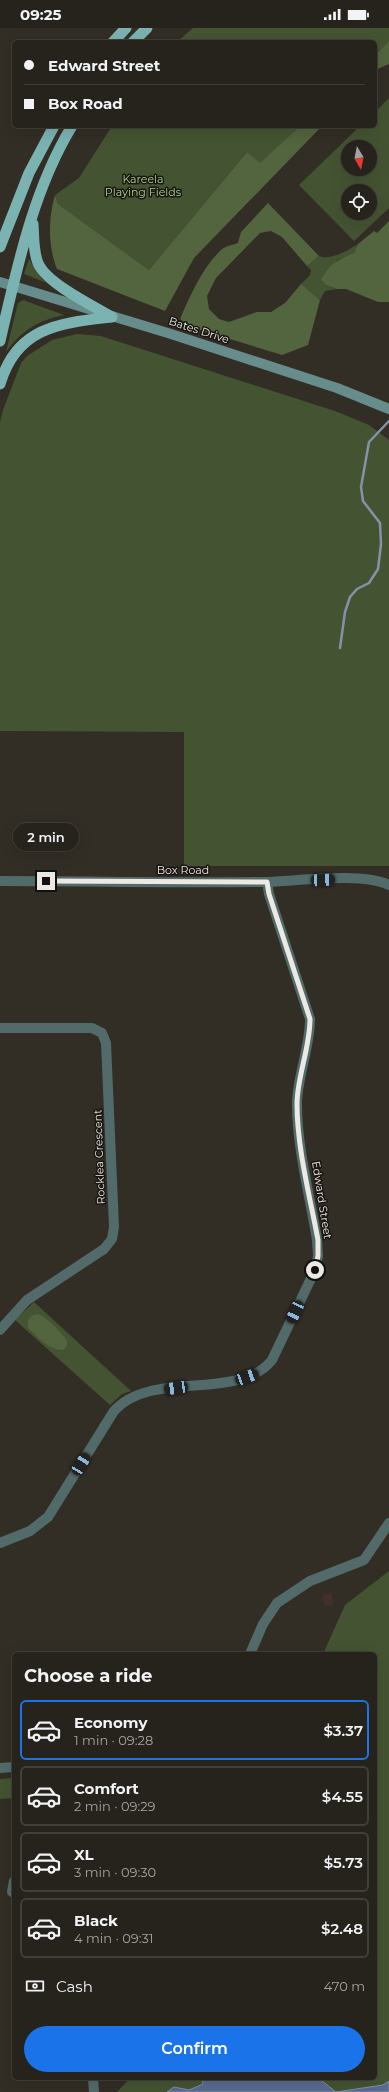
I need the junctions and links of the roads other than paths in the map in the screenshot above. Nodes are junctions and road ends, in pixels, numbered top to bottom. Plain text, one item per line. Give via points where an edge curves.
1 (126, 28) edge
2 (147, 28) edge
3 (115, 40) edge
4 (135, 40) edge
5 (53, 128) edge
6 (71, 128) edge
7 (32, 217) junction
8 (0, 248) edge
9 (0, 282) edge
10 (13, 285) junction
11 (112, 317) junction
12 (0, 341) edge
13 (0, 384) edge
14 (389, 409) edge
15 (0, 881) edge
16 (267, 882) junction
17 (389, 885) edge
18 (0, 1028) edge
19 (0, 1330) edge
20 (389, 1523) edge
21 (0, 1543) edge
22 (251, 1652) edge
23 (12, 1767) edge
24 (0, 1768) edge
25 (93, 2080) edge
26 (94, 2092) edge

1 - 3 highway
2 - 4 highway
5 - 8 highway via 29,173
6 - 7 highway via 54,160
7 - 10 highway
7 - 11 highway via 35,255 44,273 58,285
9 - 10 main road, Bates Drive
10 - 11 main road, Bates Drive
10 - 12 highway
11 - 13 highway via 62,323 42,330 22,344
11 - 14 main road, Bates Drive via 337,388
15 - 16 street, Box Road
16 - 17 street, Box Road via 365,878
16 - 21 street, Edward Street via 310,1019 310,1034 297,1102 298,1127 318,1240 315,1270 266,1368 247,1377 146,1392 125,1400 114,1410 48,1518 30,1531
18 - 19 street, Rocklea Crescent via 92,1028 102,1033 106,1043 114,1226 112,1239 104,1249 25,1301
20 - 22 street via 364,1560 310,1581 277,1603 263,1624
23 - 24 street
25 - 26 street

